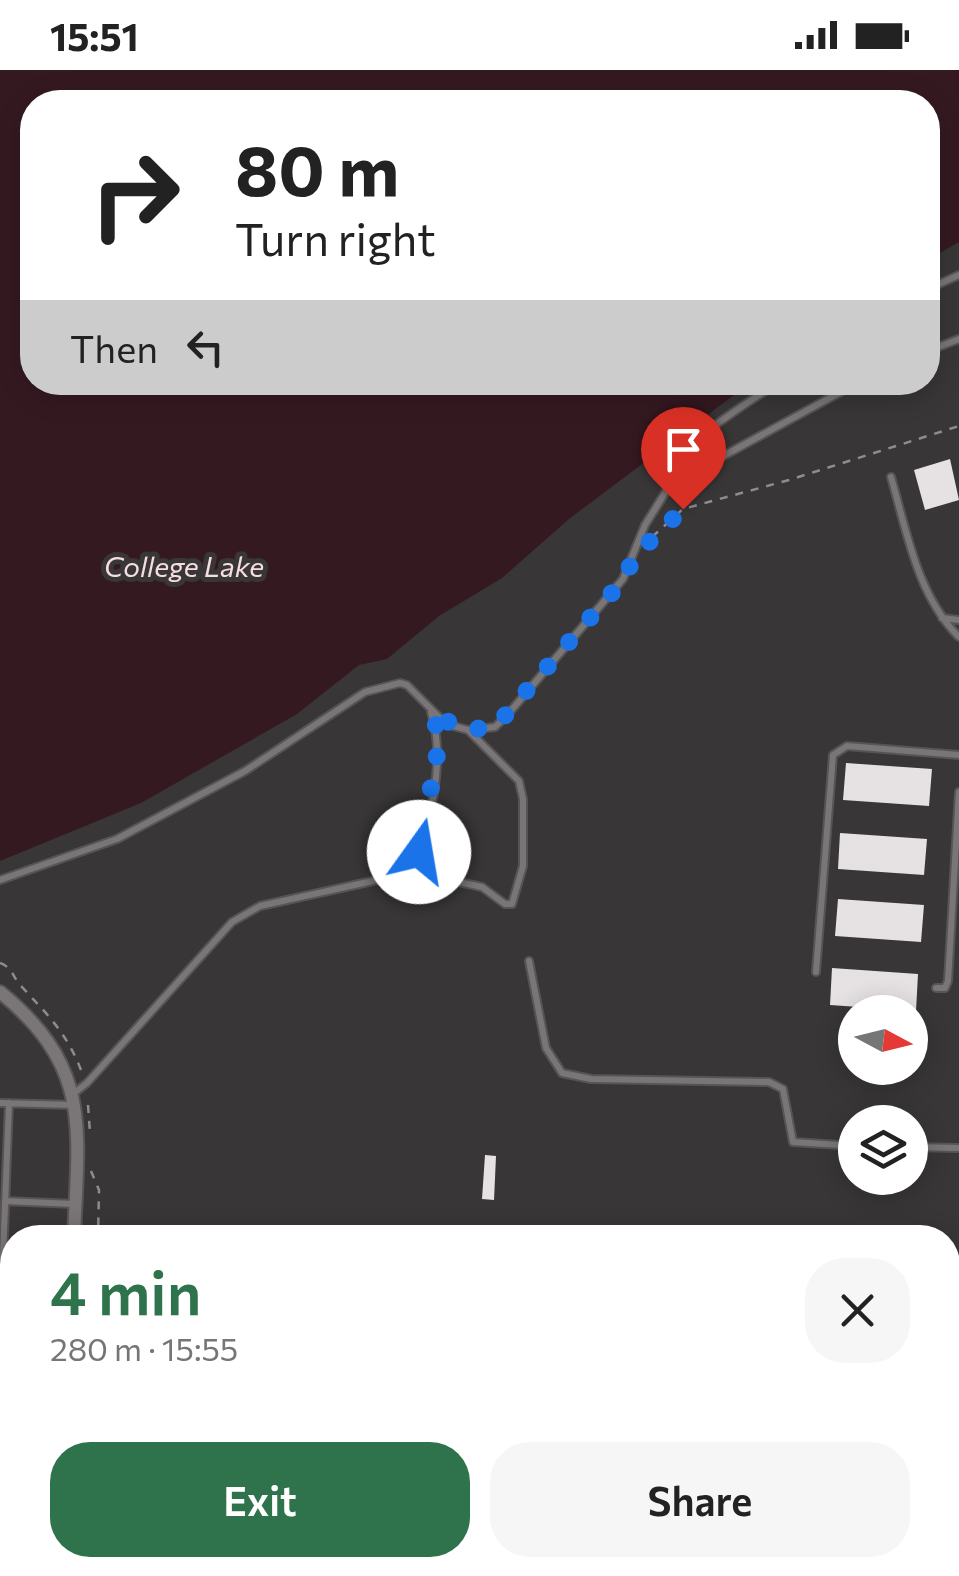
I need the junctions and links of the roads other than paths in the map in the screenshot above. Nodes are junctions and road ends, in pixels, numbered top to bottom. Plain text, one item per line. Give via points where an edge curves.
1 (759, 395) edge
2 (834, 395) edge
3 (891, 477) dead end
4 (666, 492) junction
5 (942, 618) junction
6 (959, 620) edge
7 (959, 637) edge
8 (432, 712) junction
9 (468, 730) junction
10 (959, 755) edge
11 (959, 792) edge
12 (412, 872) junction
13 (0, 880) edge
14 (955, 924) edge
15 (529, 961) dead end
16 (816, 972) dead end
17 (936, 988) dead end
18 (0, 992) edge
19 (79, 1101) junction
20 (4, 1103) edge
21 (838, 1145) edge
22 (928, 1147) edge
23 (959, 1148) edge
24 (5, 1201) junction
25 (75, 1204) junction
26 (4, 1225) edge
27 (74, 1225) edge

1 - 4 lane via 680,457 665,477
2 - 4 lane via 691,470
3 - 5 lane via 923,586
4 - 9 lane via 624,579 509,714 495,727
5 - 6 lane
5 - 7 lane
8 - 9 lane
8 - 12 lane via 440,739 426,832
8 - 13 lane via 407,686 392,682 365,692 245,771 117,840
9 - 12 lane via 519,781 518,893 506,904 482,887
10 - 16 lane via 846,746 832,754
11 - 14 lane
12 - 19 lane via 260,906 232,922 87,1083
14 - 17 lane via 948,981
15 - 21 lane via 546,1048 562,1073 769,1082 783,1089 793,1142
18 - 19 street via 45,1034
19 - 20 lane
19 - 25 street
20 - 24 lane
22 - 23 lane
24 - 25 lane
24 - 26 lane
25 - 27 street

